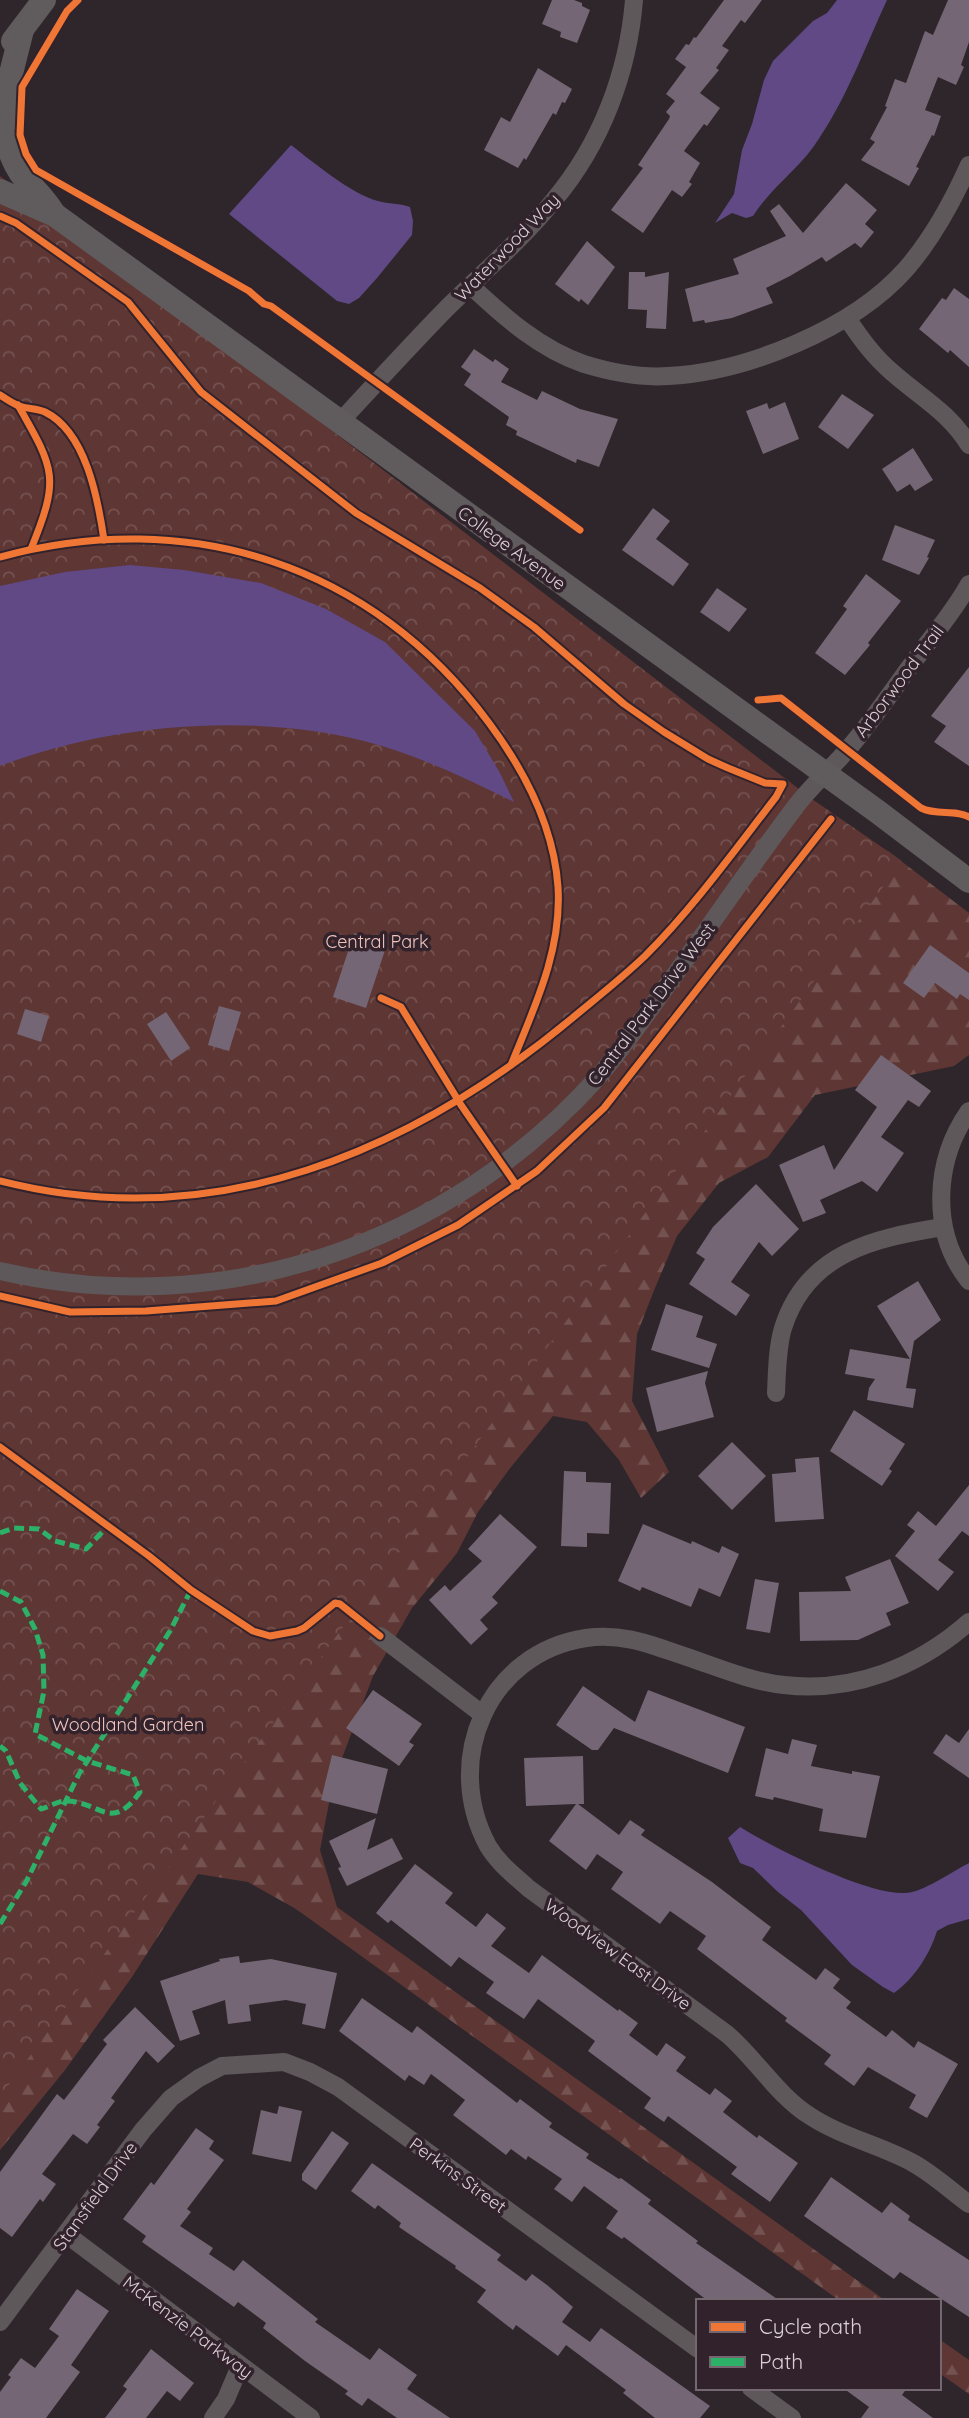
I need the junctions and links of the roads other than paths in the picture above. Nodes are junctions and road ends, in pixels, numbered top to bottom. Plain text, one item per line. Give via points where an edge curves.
1 (44, 0) edge
2 (634, 0) edge
3 (22, 30) junction
4 (0, 57) edge
5 (2, 135) edge
6 (969, 165) edge
7 (0, 191) edge
8 (55, 215) junction
9 (471, 286) junction
10 (847, 318) junction
11 (339, 423) junction
12 (969, 445) edge
13 (969, 584) edge
14 (824, 774) junction
15 (969, 881) edge
16 (969, 1111) edge
17 (943, 1227) junction
18 (0, 1271) edge
19 (969, 1281) edge
20 (776, 1394) dead end
21 (969, 1622) edge
22 (380, 1636) dead end
23 (482, 1714) junction
24 (199, 2078) joint
25 (969, 2204) edge
26 (66, 2234) junction
27 (0, 2322) edge
28 (696, 2348) edge
29 (240, 2366) junction
30 (754, 2390) edge
31 (214, 2418) edge
32 (311, 2418) edge
33 (792, 2418) edge

1 - 3 main road
2 - 9 street, Waterwood Way via 621,77 595,141 554,200
3 - 4 main road
3 - 5 main road via 5,97
5 - 8 main road, College Avenue via 24,179
6 - 10 street via 928,242 904,271
7 - 8 main road, College Avenue
8 - 11 main road, College Avenue
9 - 10 street via 503,316 561,354 635,375 664,377 716,370 810,338
9 - 11 street, Waterwood Way
10 - 12 street via 870,352 949,418
11 - 14 main road, College Avenue
13 - 14 street, Arborwood Trail via 865,729
14 - 15 main road, College Avenue
14 - 18 street, Central Park Drive West via 607,1066 549,1126 473,1186 366,1242 251,1276 142,1286 63,1282
16 - 17 street via 944,1163
17 - 19 street
17 - 20 street via 857,1246 819,1272 803,1290 783,1329
21 - 23 street via 930,1654 904,1667 829,1685 782,1685 646,1641 587,1638 538,1655 517,1670
22 - 23 street
23 - 25 street, Woodview East Drive via 475,1730 469,1779 481,1830 501,1863 528,1888 727,2034 790,2102 811,2117 911,2162
24 - 26 street, Stansfield Drive via 171,2098 143,2130
24 - 28 street, Perkins Street via 222,2066 284,2062 320,2077
26 - 27 street, Stansfield Drive
26 - 29 street, McKenzie Parkway
29 - 31 street
29 - 32 street, McKenzie Parkway
30 - 33 street

